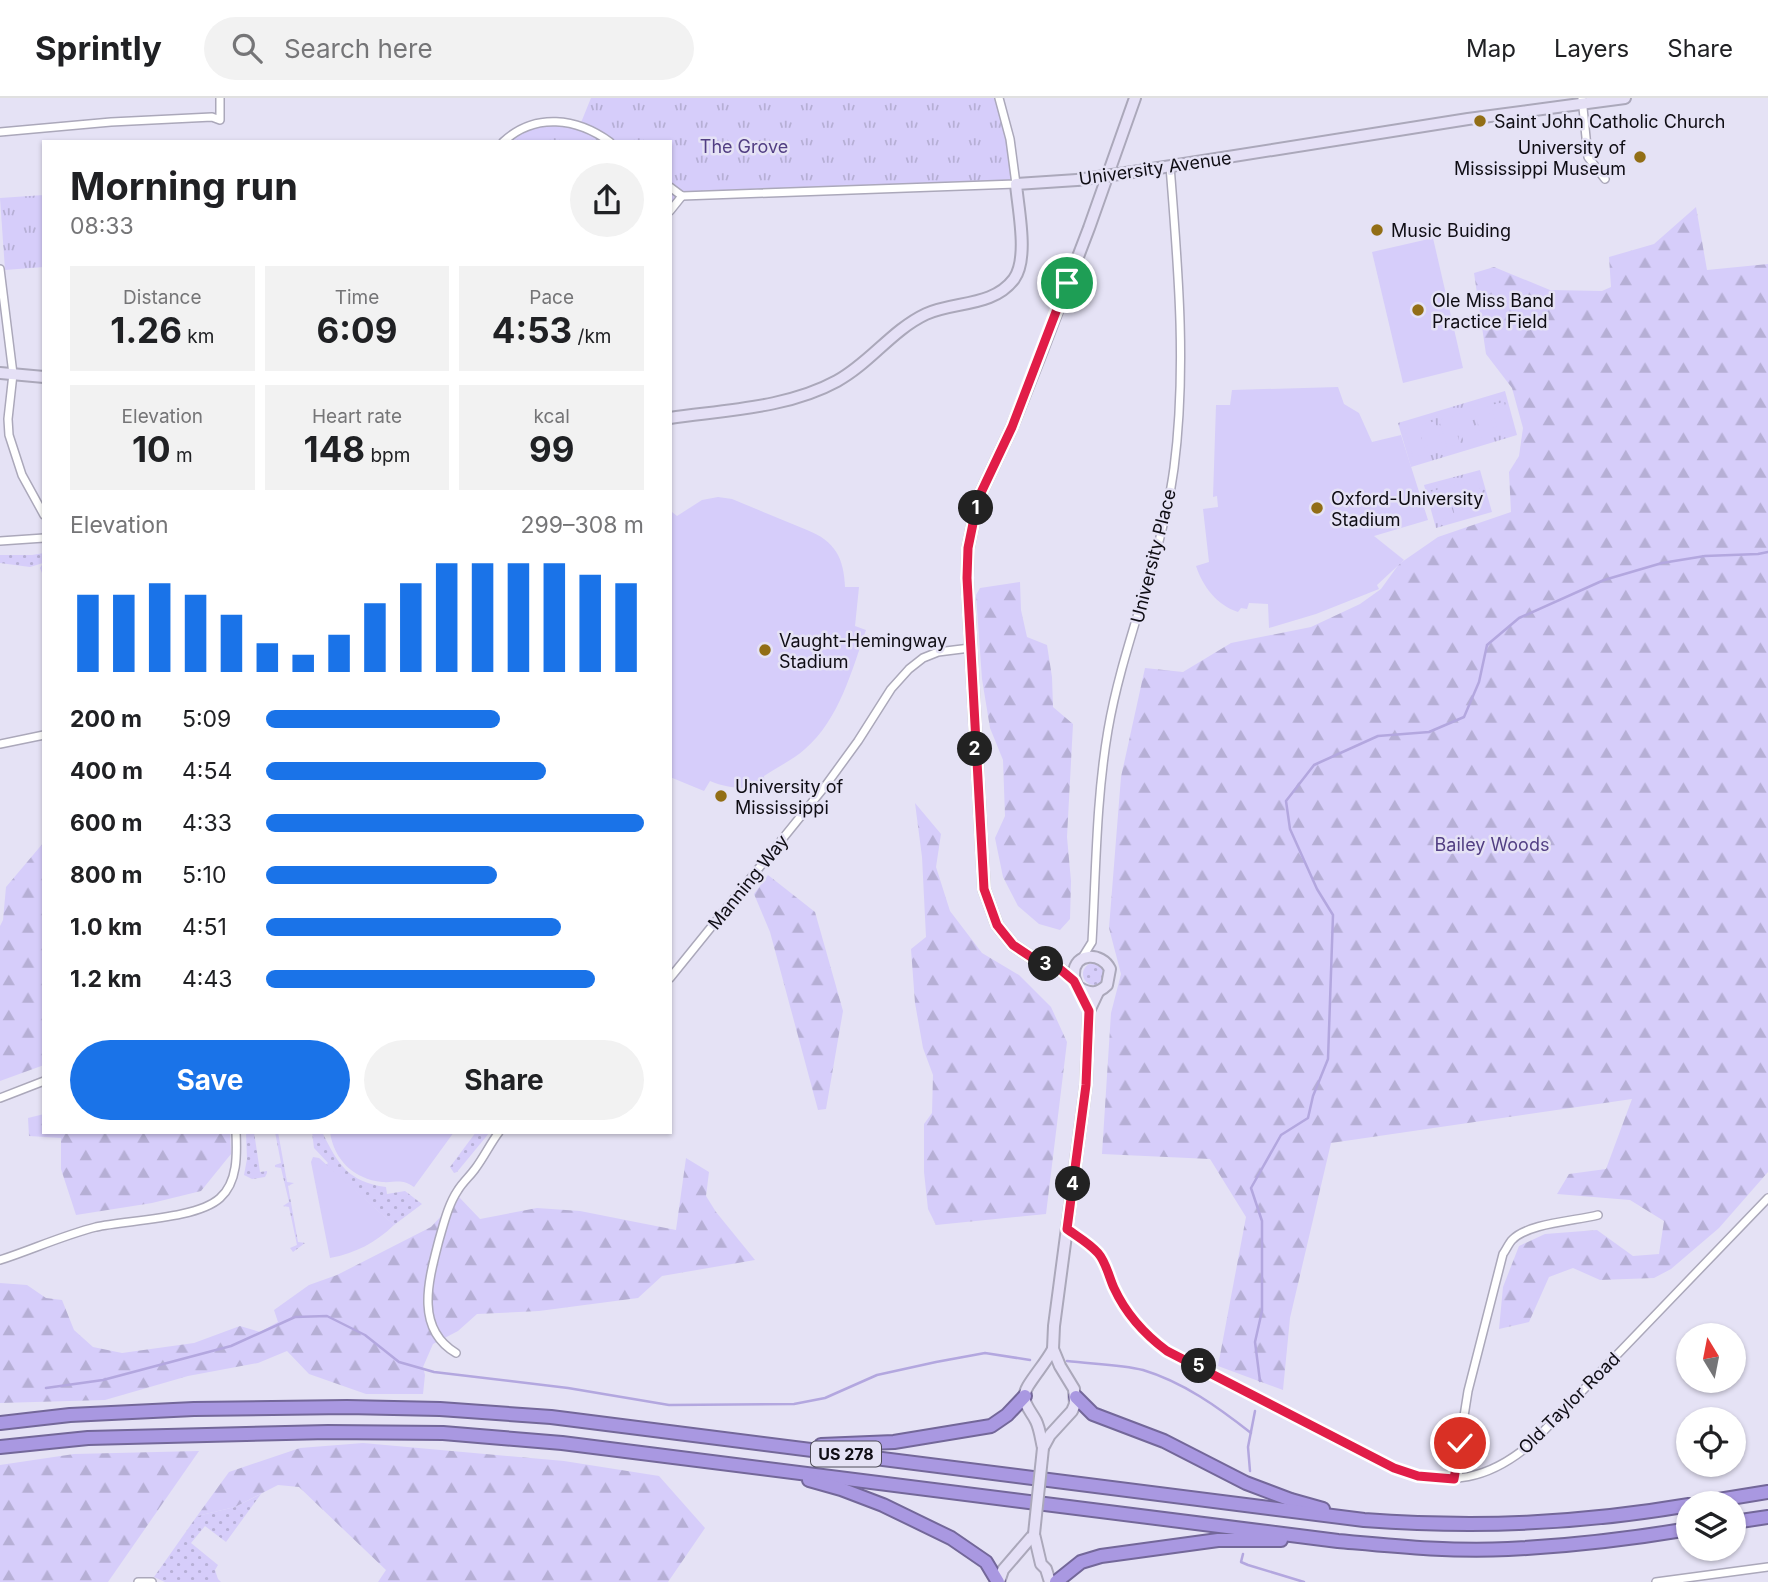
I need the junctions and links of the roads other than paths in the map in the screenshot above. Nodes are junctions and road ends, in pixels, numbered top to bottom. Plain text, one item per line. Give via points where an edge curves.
1 (220, 98) edge
2 (999, 98) edge
3 (1135, 98) edge
4 (1625, 98) edge
5 (1582, 101) edge
6 (0, 132) edge
7 (506, 140) edge
8 (607, 140) edge
9 (1170, 166) junction
10 (1605, 179) dead end
11 (1016, 184) junction
12 (672, 188) edge
13 (682, 196) junction
14 (672, 208) edge
15 (0, 269) edge
16 (0, 373) edge
17 (13, 374) junction
18 (42, 377) edge
19 (672, 418) edge
20 (42, 511) edge
21 (42, 538) edge
22 (0, 541) edge
23 (970, 648) junction
24 (42, 735) edge
25 (0, 744) edge
26 (1092, 942) junction
27 (1103, 960) junction
28 (1078, 963) junction
29 (1061, 970) junction
30 (672, 976) edge
31 (1077, 985) junction
32 (1098, 992) junction
33 (1089, 1011) junction
34 (42, 1082) edge
35 (0, 1098) edge
36 (236, 1134) edge
37 (498, 1134) edge
38 (1768, 1198) edge
39 (1598, 1215) dead end
40 (1067, 1229) junction
41 (0, 1260) edge
42 (1053, 1349) junction
43 (456, 1353) dead end
44 (1034, 1379) junction
45 (1070, 1382) junction
46 (1025, 1396) junction
47 (1076, 1397) junction
48 (71, 1415) junction
49 (0, 1416) edge
50 (1035, 1419) junction
51 (1061, 1421) junction
52 (0, 1423) edge
53 (779, 1446) junction
54 (0, 1448) edge
55 (1043, 1448) junction
56 (761, 1468) junction
57 (1454, 1479) junction
58 (1768, 1492) edge
59 (1746, 1496) edge
60 (1676, 1507) edge
61 (1768, 1517) edge
62 (1364, 1520) junction
63 (1746, 1520) edge
64 (1676, 1531) edge
65 (1034, 1534) junction
66 (1338, 1541) junction
67 (1013, 1561) junction
68 (1041, 1564) junction
69 (1768, 1567) edge
70 (138, 1582) edge
71 (152, 1582) edge
72 (999, 1582) edge
73 (1050, 1582) edge
74 (1056, 1582) edge
75 (1656, 1582) edge

1 - 6 street via 220,120 123,121
2 - 11 street
3 - 23 street via 1040,356 978,499 968,548
4 - 5 street, University Avenue
5 - 9 street, University Avenue
5 - 10 street via 1588,157
7 - 8 street via 529,125 567,121
9 - 11 street, University Avenue, bridge
9 - 26 street, University Place via 1181,370 1174,470 1108,730
11 - 13 street, University Avenue
11 - 19 street via 1022,248 1019,270 998,295 929,312 909,323 865,362 807,395
12 - 13 street
13 - 14 street
15 - 17 street
16 - 17 street
17 - 18 street
17 - 20 street via 9,435 22,475
21 - 22 street
23 - 29 street via 984,889 997,925 1013,945
23 - 30 street, Manning Way via 938,652 909,669 828,782
24 - 25 street
26 - 27 street
26 - 28 street, University Place
27 - 28 street via 1093,956
27 - 32 street via 1111,975
28 - 29 street
28 - 31 street
29 - 31 street
31 - 32 street via 1085,992
31 - 33 street
32 - 33 street
33 - 40 street via 1086,1085
34 - 35 street
36 - 41 street via 233,1177 220,1198 197,1209 94,1227
37 - 43 street via 447,1213 427,1286 433,1329 443,1346
38 - 57 street, Old Taylor Road via 1514,1459 1493,1470
39 - 57 street via 1527,1231 1513,1239 1503,1254 1468,1391
40 - 42 street
40 - 57 street, Old Taylor Road via 1100,1256 1123,1306 1167,1351 1394,1468 1418,1476
42 - 44 street
42 - 45 street
44 - 45 street via 1056,1374
44 - 46 street
45 - 47 street
46 - 50 street
46 - 53 highway via 991,1426 973,1430 894,1442
47 - 51 street via 1072,1411
47 - 62 highway via 1093,1414 1164,1441 1246,1483
48 - 49 highway
48 - 52 highway, US 278
48 - 53 highway, US 278 via 194,1409 440,1409 551,1417
50 - 51 street via 1048,1424
50 - 55 street
51 - 55 street
53 - 62 highway, US 278
54 - 56 highway, US 278 via 175,1434 443,1433
55 - 65 street, bridge
56 - 66 highway, US 278
56 - 72 highway via 883,1504 973,1551
58 - 59 highway
60 - 62 highway, US 278 via 1507,1525
61 - 63 highway
64 - 66 highway, US 278 via 1507,1549
65 - 67 street
65 - 68 street
66 - 74 highway via 1218,1539 1081,1562
67 - 68 street via 1027,1558
67 - 72 street
68 - 73 street
69 - 75 street
70 - 71 street

